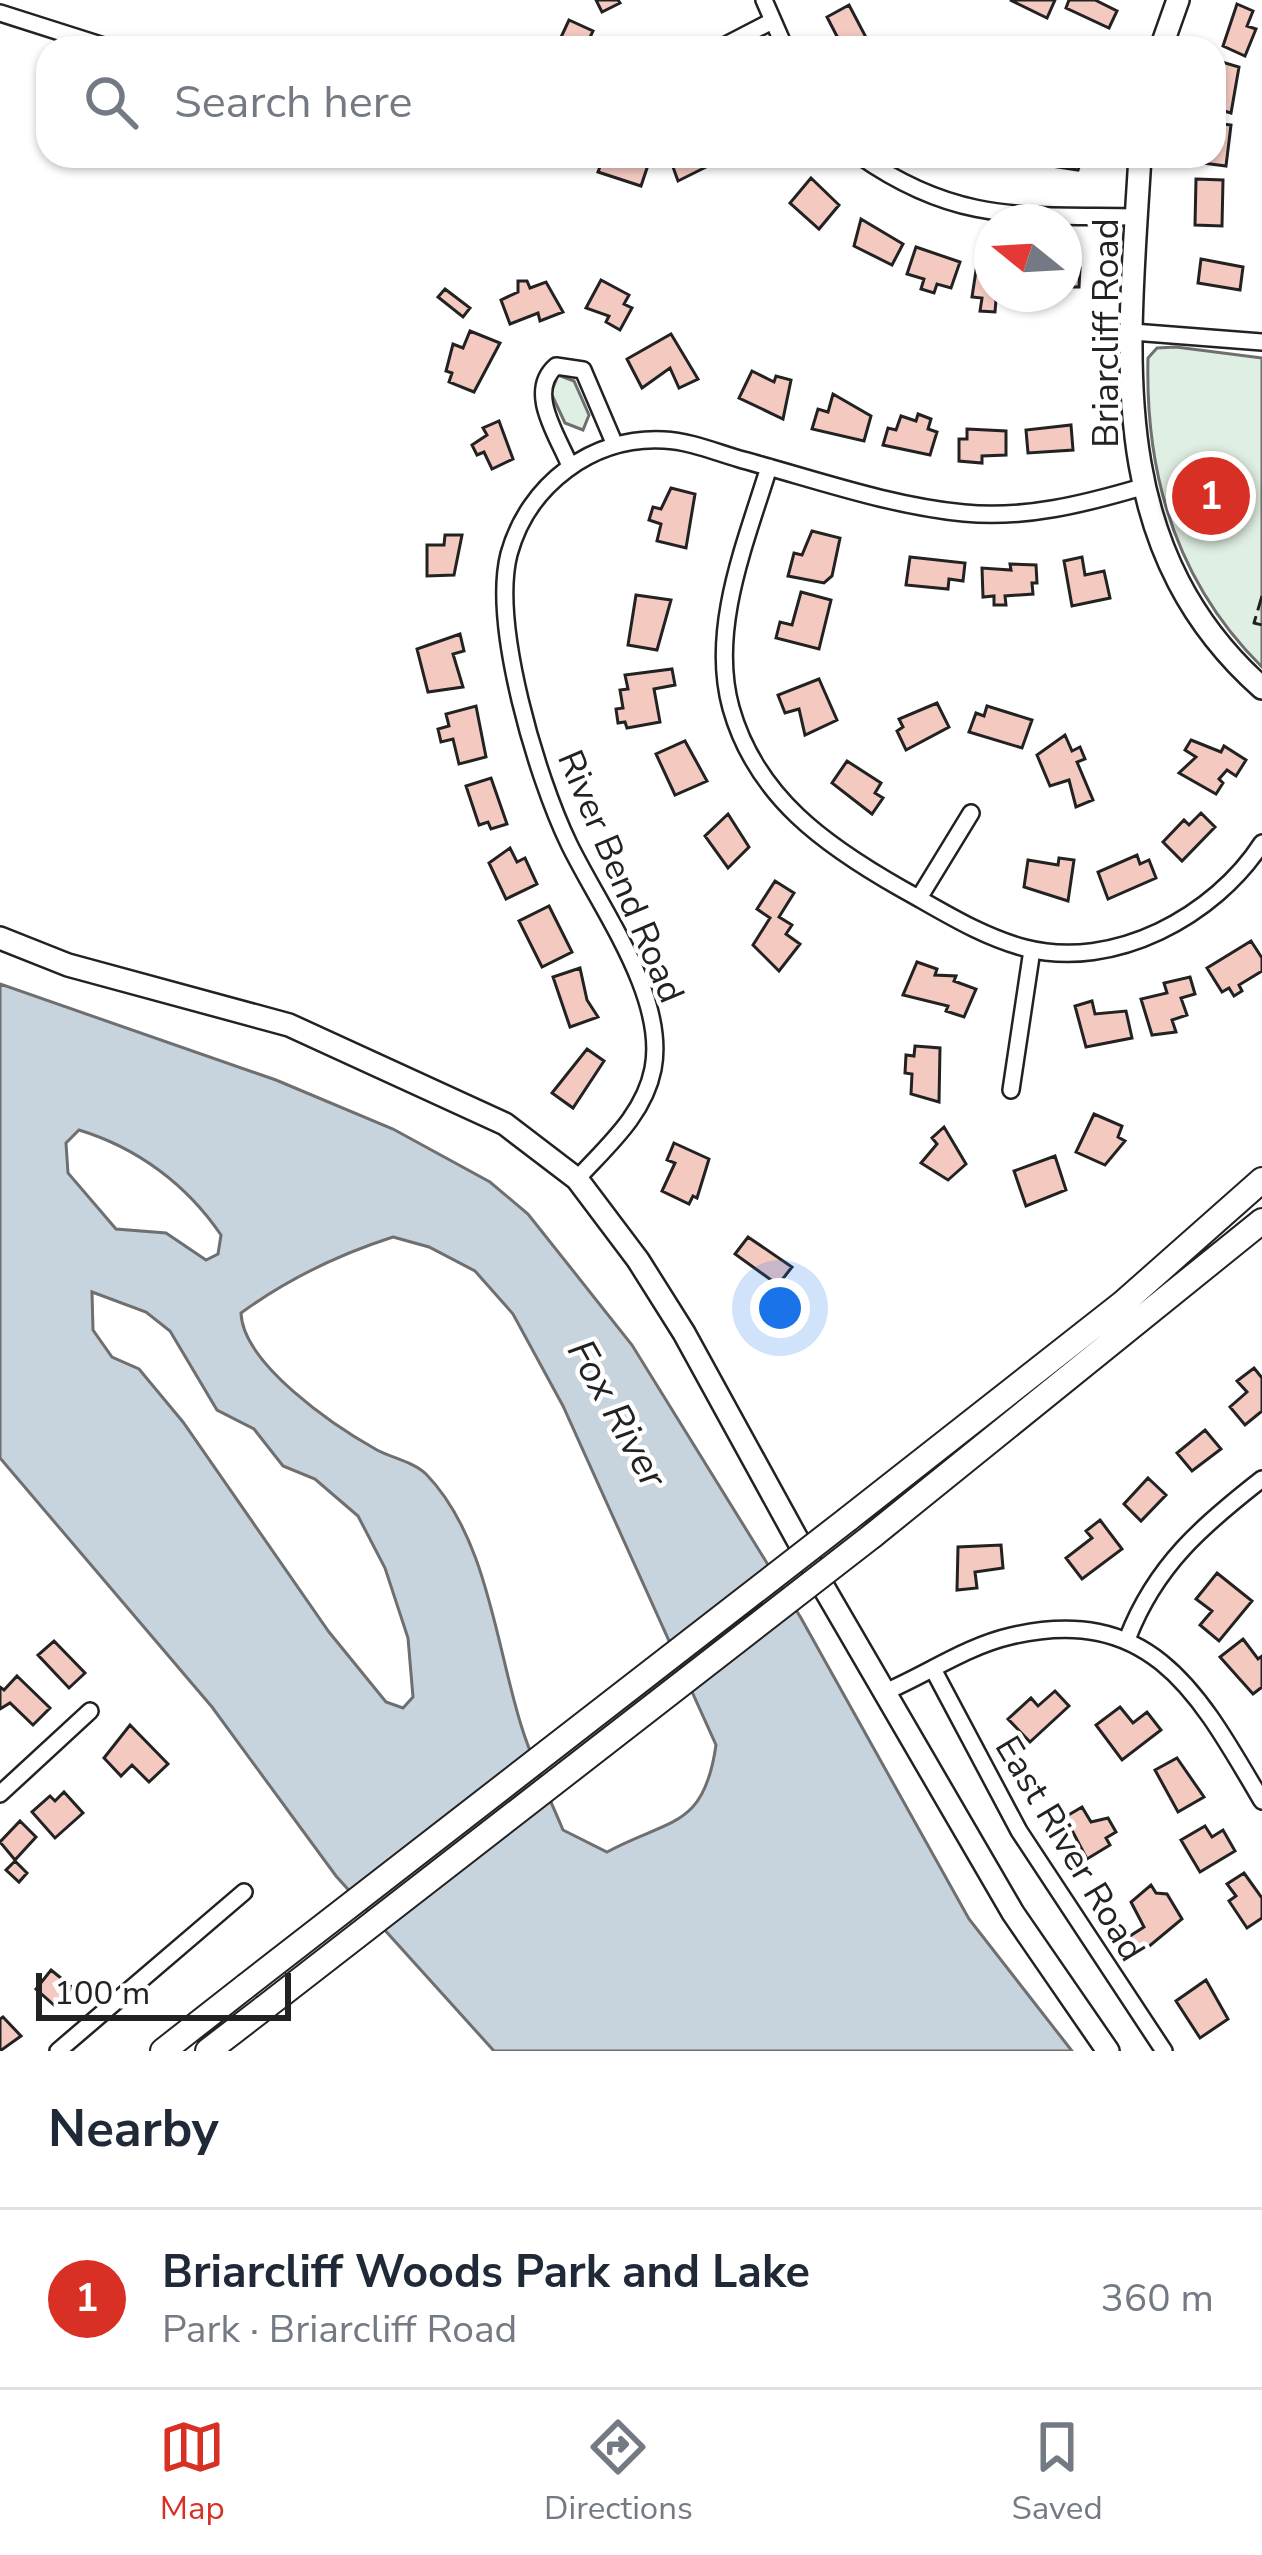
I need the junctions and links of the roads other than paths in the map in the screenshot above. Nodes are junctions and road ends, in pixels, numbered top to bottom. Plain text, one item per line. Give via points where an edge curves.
1 (764, 0) edge
2 (1178, 0) edge
3 (0, 13) edge
4 (772, 21) junction
5 (72, 36) edge
6 (743, 36) edge
7 (779, 36) edge
8 (1165, 36) edge
9 (879, 168) edge
10 (1139, 168) edge
11 (1137, 217) junction
12 (1133, 332) junction
13 (1262, 342) edge
14 (615, 445) junction
15 (570, 466) junction
16 (769, 467) junction
17 (1142, 487) junction
18 (1262, 688) edge
19 (971, 813) dead end
20 (1262, 844) edge
21 (920, 898) junction
22 (0, 938) edge
23 (1032, 950) junction
24 (1011, 1090) dead end
25 (577, 1179) junction
26 (1262, 1180) edge
27 (1262, 1220) edge
28 (1262, 1478) edge
29 (1128, 1637) junction
30 (934, 1671) junction
31 (885, 1693) junction
32 (90, 1712) dead end
33 (0, 1794) edge
34 (1262, 1802) edge
35 (244, 1892) dead end
36 (58, 2051) edge
37 (163, 2051) edge
38 (208, 2051) edge
39 (1108, 2051) edge
40 (1164, 2051) edge

1 - 4 street
2 - 8 street
3 - 5 street
4 - 6 street
4 - 7 street
9 - 11 street via 968,211
10 - 11 street, Briarcliff Road
11 - 12 street, Briarcliff Road
12 - 13 street
12 - 17 street, Briarcliff Road via 1132,425
14 - 15 street, River Bend Road
14 - 15 street via 583,370 556,366 542,394
14 - 16 street, River Bend Road via 669,440
15 - 25 street, River Bend Road via 519,527 505,572 506,626 546,791 656,1028 653,1072 639,1107
16 - 17 street, River Bend Road via 964,513 1025,514
16 - 21 street via 724,647 739,731 776,793 813,834
17 - 18 street, Briarcliff Road via 1166,563 1192,607
19 - 21 street
20 - 23 street via 1232,884 1172,926 1100,950
21 - 23 street
22 - 25 street via 290,1025 506,1124
23 - 24 street
25 - 31 street via 684,1333
26 - 37 main road, bridge via 1123,1303
27 - 38 main road, bridge via 872,1536
28 - 29 street via 1174,1553
29 - 30 street via 1012,1636
29 - 34 street via 1215,1721
30 - 31 street
30 - 40 street, East River Road via 1019,1831
31 - 39 street via 1012,1913
32 - 33 street
35 - 36 street

